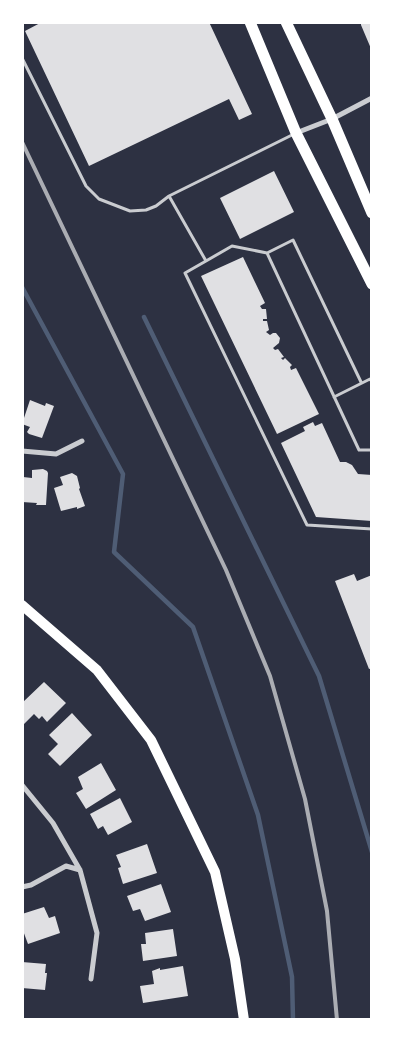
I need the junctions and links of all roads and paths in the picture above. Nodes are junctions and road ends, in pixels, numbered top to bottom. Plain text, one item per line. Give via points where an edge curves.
1 (250, 22) edge
2 (286, 22) edge
3 (22, 58) edge
4 (372, 98) edge
5 (332, 119) junction
6 (296, 133) junction
7 (169, 196) junction
8 (372, 213) edge
9 (267, 253) junction
10 (206, 261) junction
11 (372, 284) edge
12 (361, 382) junction
13 (372, 382) edge
14 (334, 397) junction
15 (82, 441) dead end
16 (372, 450) edge
17 (22, 451) edge
18 (372, 529) edge
19 (22, 605) edge
20 (22, 784) edge
21 (80, 870) junction
22 (22, 887) edge
23 (91, 979) dead end
24 (244, 1020) edge

1 - 6 main road
2 - 5 main road
3 - 7 lane via 86,186 99,200 130,211 146,210
4 - 5 street
5 - 6 street
5 - 8 main road
6 - 7 lane
6 - 11 main road
7 - 10 lane
9 - 10 lane via 232,246
9 - 12 lane via 293,240
9 - 14 lane
10 - 18 lane via 184,273 307,525
12 - 13 lane via 370,379
12 - 14 lane
14 - 16 lane via 359,450
15 - 17 street via 56,454
19 - 24 main road via 97,670 151,740 215,872 235,959
20 - 21 street via 53,823
21 - 22 street via 66,866 32,885
21 - 23 street via 98,933

